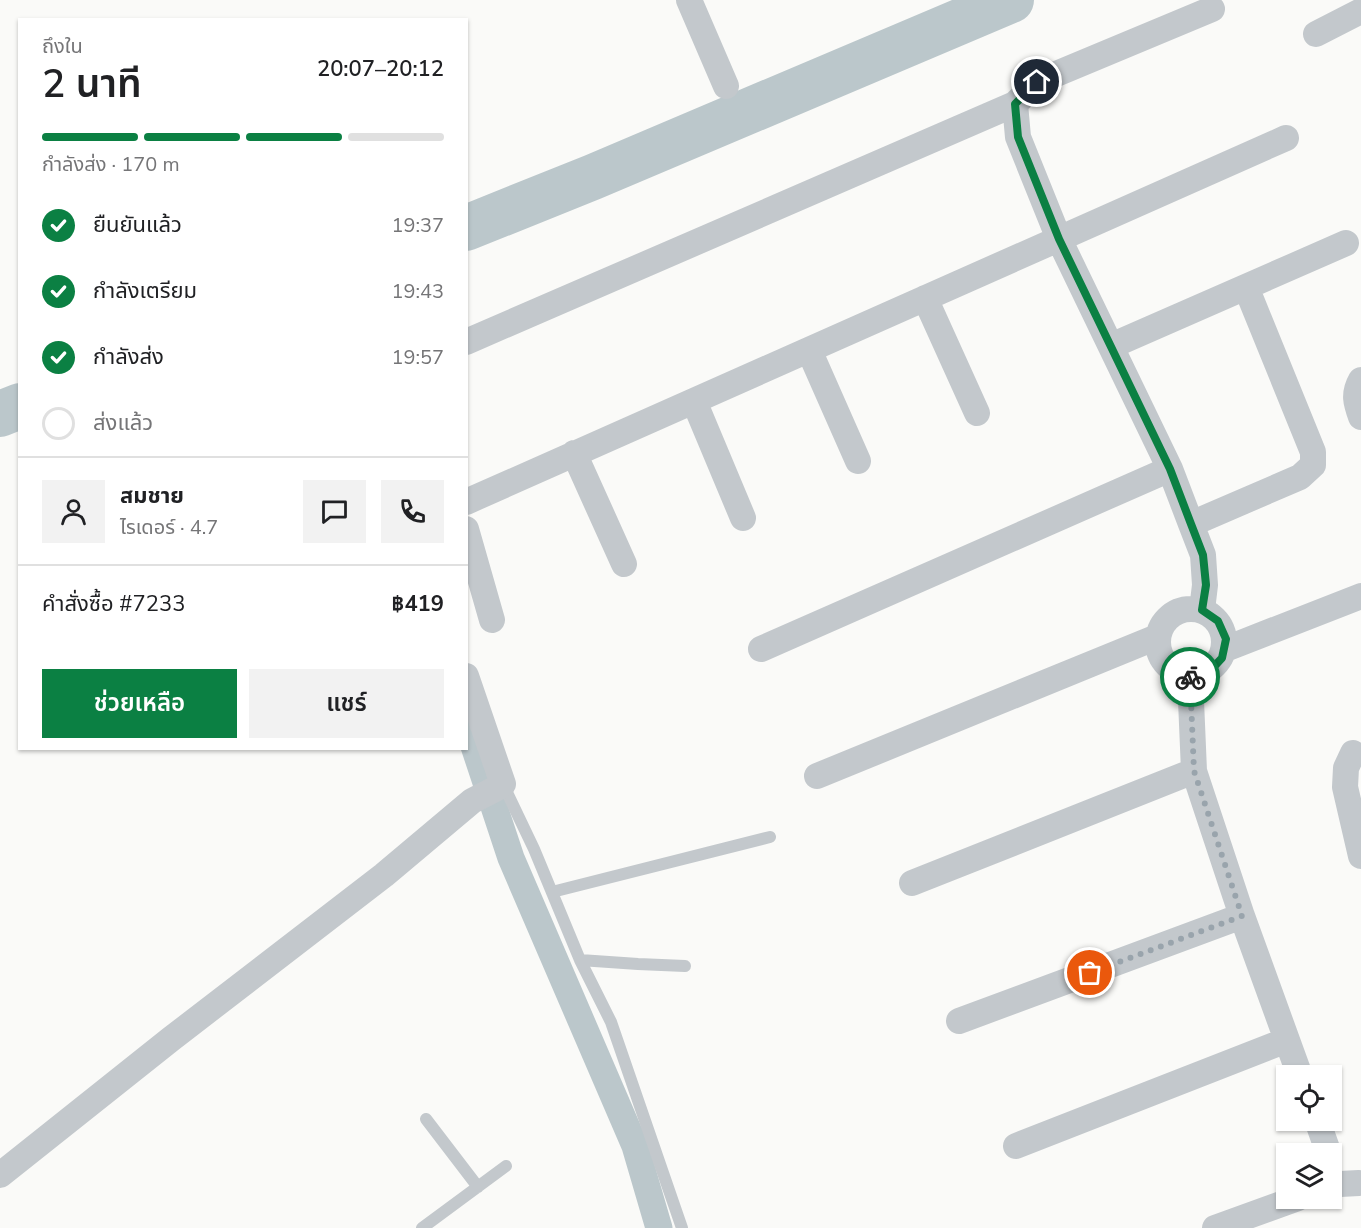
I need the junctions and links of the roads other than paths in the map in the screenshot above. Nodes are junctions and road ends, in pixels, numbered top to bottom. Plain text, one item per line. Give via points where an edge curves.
1 (688, 0) edge
2 (1212, 9) dead end
3 (1361, 11) edge
4 (1316, 34) dead end
5 (726, 86) dead end
6 (1015, 104) junction
7 (1286, 138) dead end
8 (1059, 239) junction
9 (1346, 243) dead end
10 (1246, 286) junction
11 (925, 298) junction
12 (468, 341) edge
13 (1111, 345) junction
14 (809, 350) junction
15 (1361, 380) edge
16 (694, 401) junction
17 (977, 413) dead end
18 (1361, 417) edge
19 (574, 453) junction
20 (858, 461) dead end
21 (1170, 469) junction
22 (468, 501) edge
23 (743, 518) dead end
24 (1191, 524) junction
25 (468, 536) edge
26 (624, 564) dead end
27 (1361, 596) edge
28 (1202, 610) junction
29 (492, 620) dead end
30 (1157, 636) junction
31 (761, 649) dead end
32 (1223, 651) junction
33 (1190, 677) junction
34 (468, 682) edge
35 (1353, 753) dead end
36 (1194, 771) junction
37 (818, 776) dead end
38 (500, 786) junction
39 (770, 837) dead end
40 (1361, 855) edge
41 (912, 882) dead end
42 (552, 892) junction
43 (1242, 916) junction
44 (580, 960) junction
45 (685, 966) dead end
46 (959, 1021) dead end
47 (1287, 1040) junction
48 (1296, 1065) edge
49 (426, 1119) dead end
50 (1016, 1146) dead end
51 (506, 1166) dead end
52 (0, 1175) edge
53 (478, 1187) junction
54 (1276, 1206) edge
55 (422, 1228) edge
56 (682, 1228) edge
57 (1215, 1228) edge

1 - 5 street
2 - 6 street via 1037,82
3 - 4 street
6 - 8 street via 1018,137
6 - 12 street
7 - 8 street
8 - 11 street
8 - 13 street
9 - 10 street
10 - 13 street
10 - 24 street via 1313,452 1313,465 1300,477
11 - 14 street
11 - 17 street
13 - 21 street
14 - 16 street
14 - 20 street
15 - 18 street via 1354,399
16 - 19 street
16 - 23 street
19 - 22 street
19 - 26 street
21 - 24 street
21 - 31 street
24 - 28 street via 1203,555 1206,585
25 - 29 street
27 - 32 street
28 - 30 street via 1183,609 1174,614 1166,619
28 - 32 street via 1218,621 1226,639
30 - 33 street via 1159,656 1172,670
30 - 37 street
32 - 33 street via 1222,658 1209,672
33 - 36 street
34 - 38 street
35 - 40 street via 1346,768 1345,787
36 - 41 street
36 - 43 street
38 - 42 lane
38 - 52 street via 472,801 384,875
39 - 42 lane
42 - 44 lane
43 - 46 street
43 - 47 street
44 - 45 lane
44 - 56 lane via 611,1022
47 - 48 street
47 - 50 street
49 - 53 lane
51 - 53 lane
53 - 55 lane
54 - 57 street

